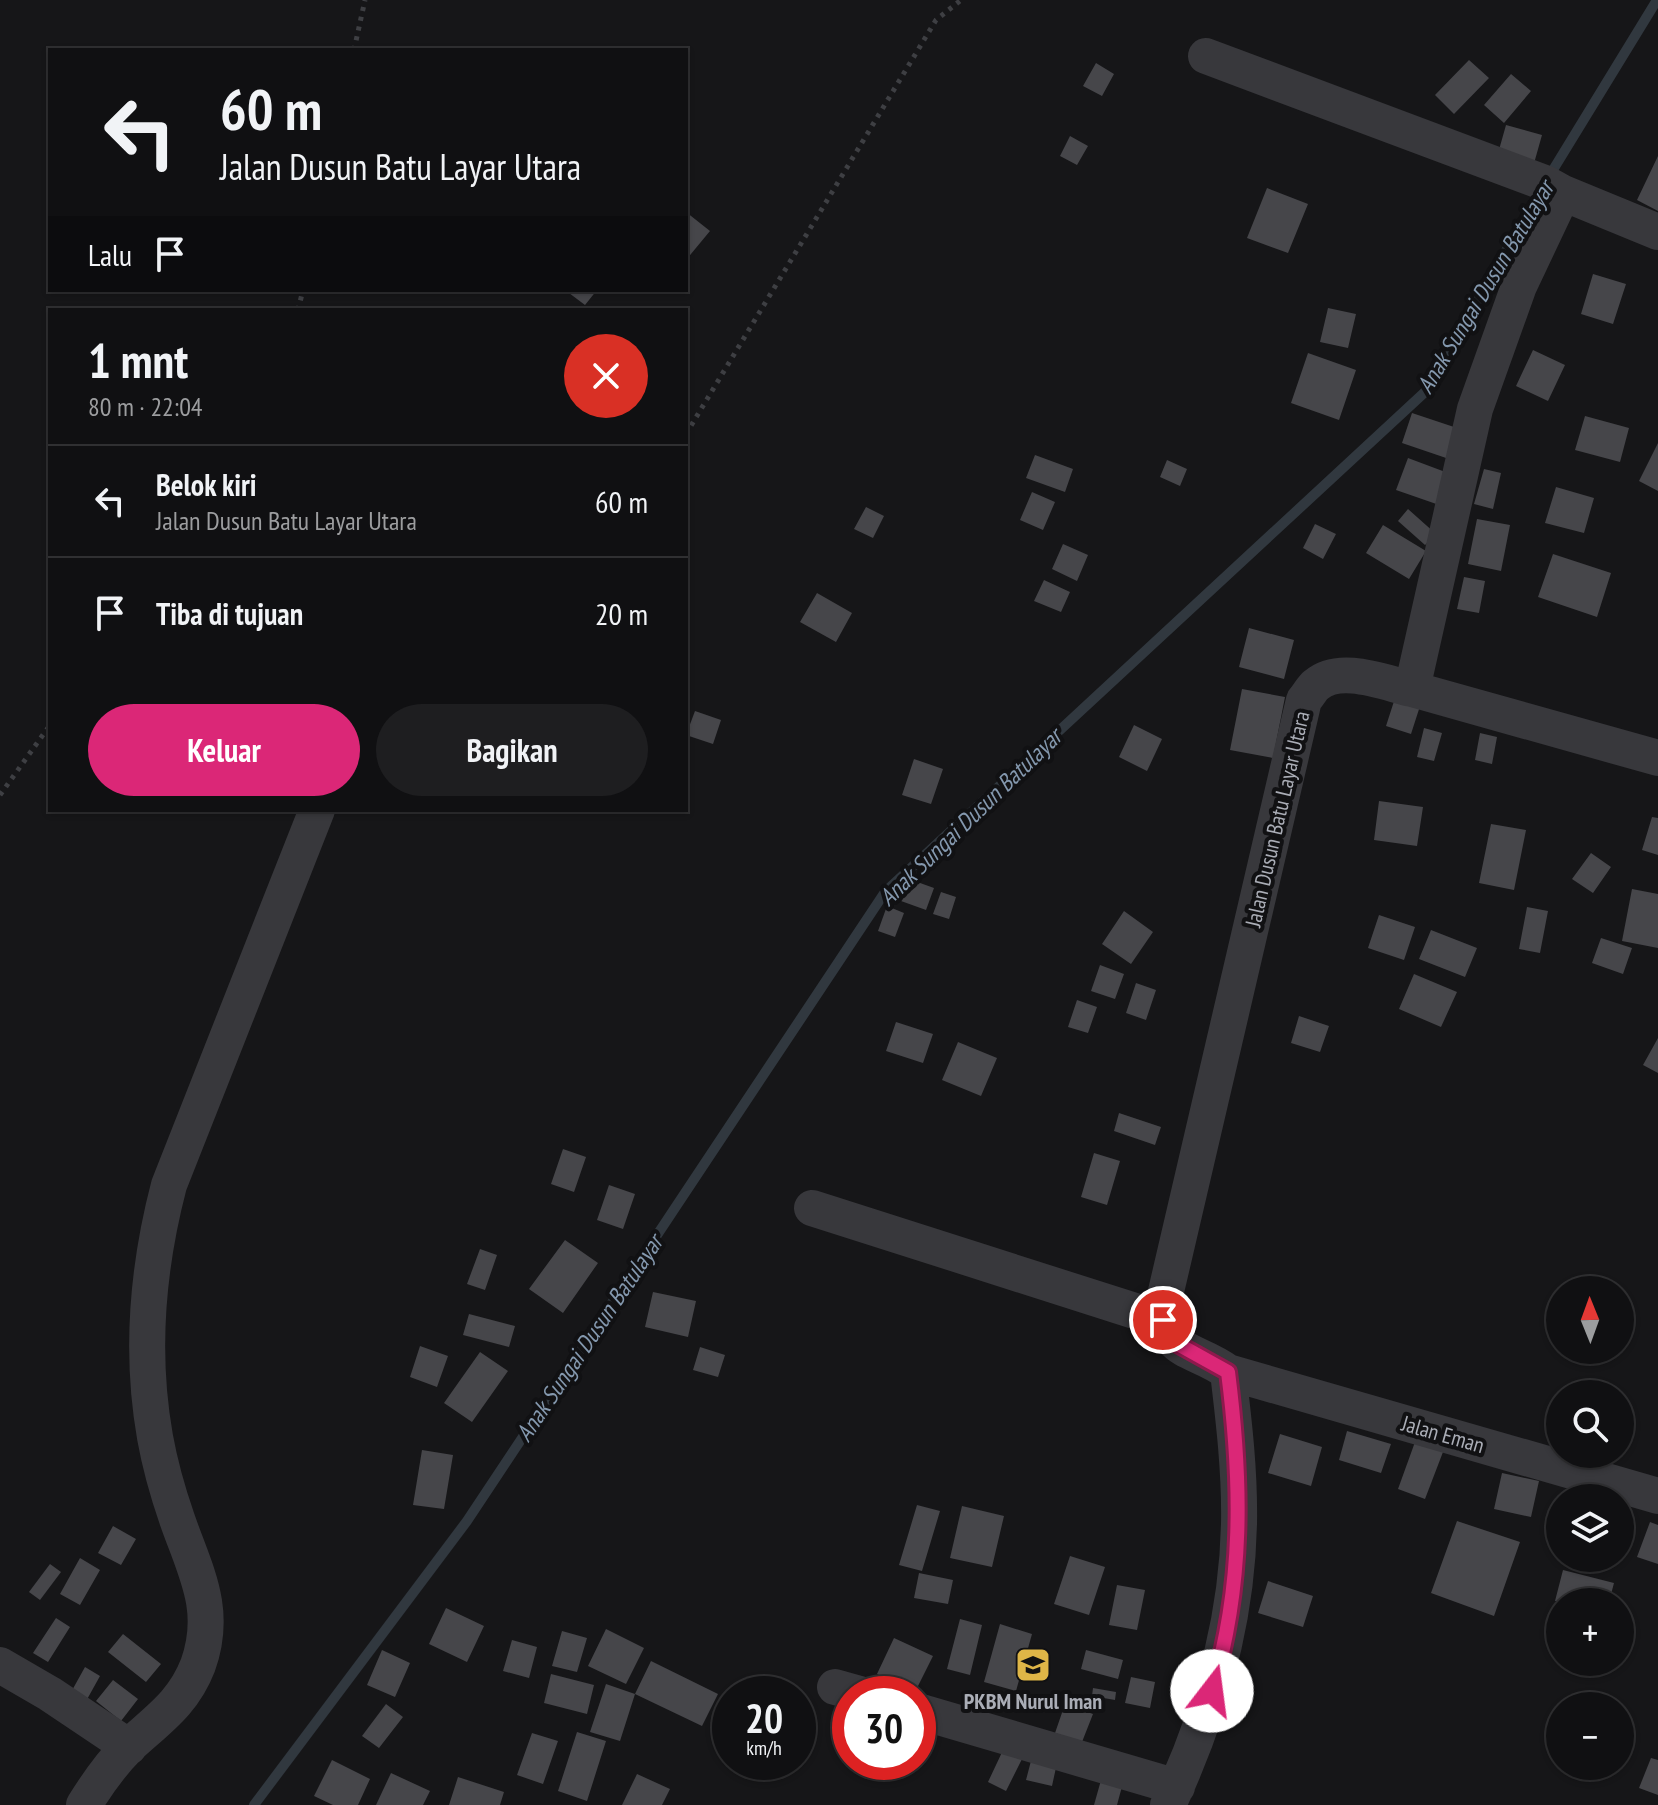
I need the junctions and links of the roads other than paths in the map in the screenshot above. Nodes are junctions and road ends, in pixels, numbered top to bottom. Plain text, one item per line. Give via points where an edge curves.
1 (1206, 56) dead end
2 (1563, 193) junction
3 (1658, 232) edge
4 (1412, 689) junction
5 (1658, 758) edge
6 (316, 812) edge
7 (812, 1208) dead end
8 (1163, 1320) junction
9 (1217, 1365) junction
10 (1658, 1496) edge
11 (0, 1665) edge
12 (936, 1717) edge
13 (129, 1747) junction
14 (1172, 1796) edge
15 (84, 1805) edge

1 - 2 street
2 - 3 street
2 - 4 street via 1519,286 1475,409
4 - 5 street, Jalan Dusun Batu Layar Utara
4 - 8 street, Jalan Dusun Batu Layar Utara via 1335,676 1317,684 1304,700
6 - 13 street via 169,1185 158,1226 147,1311 149,1396 165,1481 201,1580 206,1621 191,1682 166,1716
7 - 8 street
8 - 9 street via 1174,1342
9 - 10 street, Jalan Eman
9 - 14 street via 1239,1478 1235,1574 1218,1669
11 - 13 street
12 - 14 street
13 - 15 street

